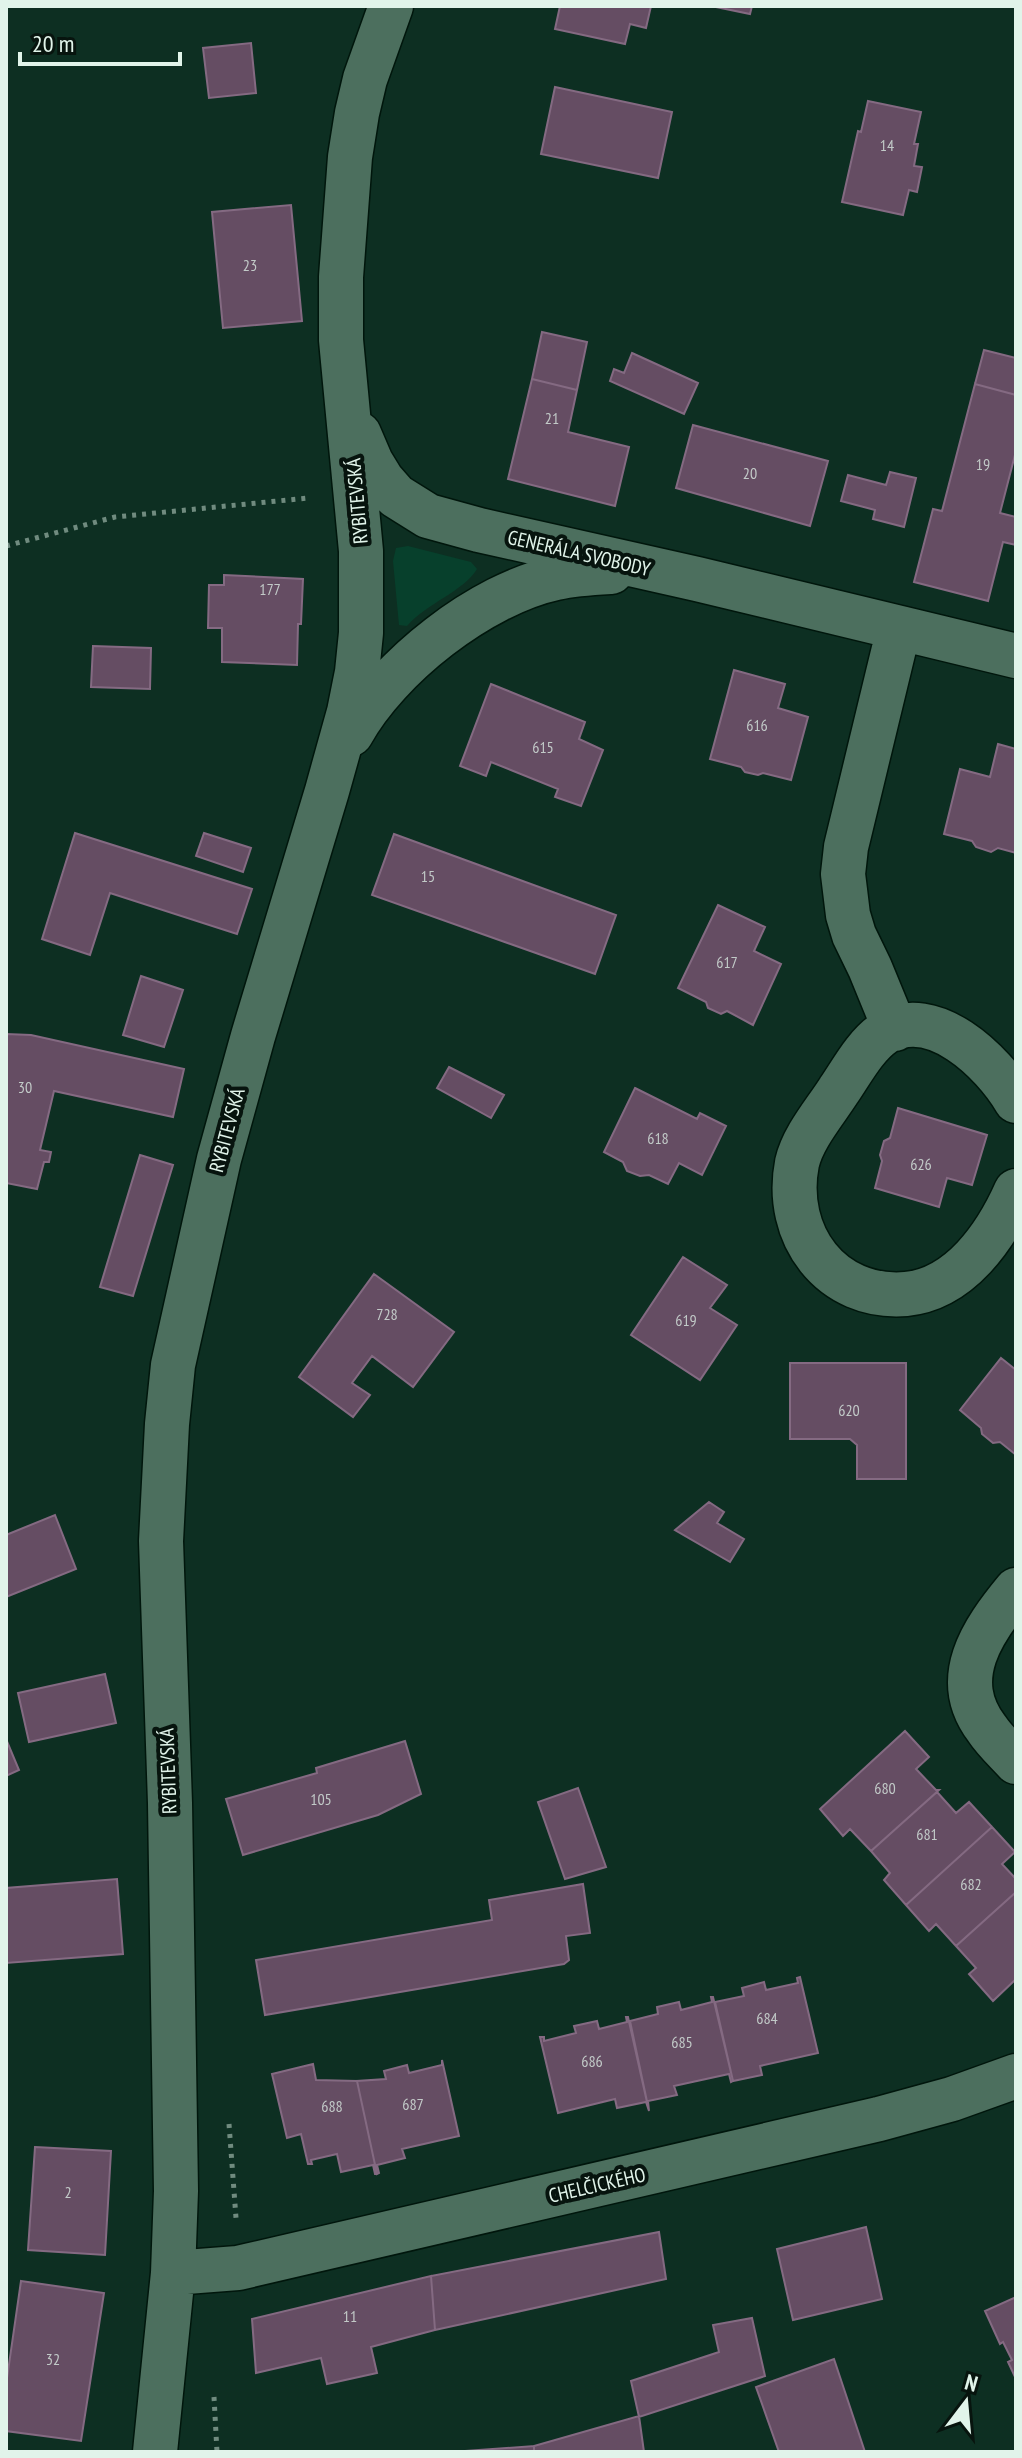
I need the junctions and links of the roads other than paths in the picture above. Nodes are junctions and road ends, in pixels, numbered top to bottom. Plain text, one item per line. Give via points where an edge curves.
1 (391, 6) edge
2 (345, 374) junction
3 (697, 579) junction
4 (899, 628) junction
5 (1016, 656) edge
6 (327, 791) junction
7 (895, 1029) junction
8 (1016, 1101) edge
9 (1016, 1191) edge
10 (1016, 1590) edge
11 (1016, 1762) edge
12 (1016, 2076) edge
13 (173, 2273) junction
14 (155, 2452) edge

1 - 2 street, RYBITEVSKÁ via 365,79 350,157 341,277
2 - 3 street, GENERÁLA SVOBODY via 371,462 410,506 452,523
2 - 6 street, RYBITEVSKÁ via 361,551 361,633 349,712
3 - 4 street, GENERÁLA SVOBODY
3 - 6 street via 628,570 554,578 470,616 416,655 376,696 350,735
4 - 5 street, GENERÁLA SVOBODY
4 - 7 street via 843,874 854,935
6 - 13 street, RYBITEVSKÁ via 219,1159 173,1365 161,1541 176,2191
7 - 8 street via 921,1024 954,1038 984,1061
7 - 9 street via 860,1058 797,1163 797,1212 817,1259 858,1289 910,1294 950,1278 968,1263 989,1240
10 - 11 street via 984,1633 970,1671 977,1714
12 - 13 street, CHELČICKÉHO via 879,2119 238,2268
13 - 14 street, RYBITEVSKÁ

